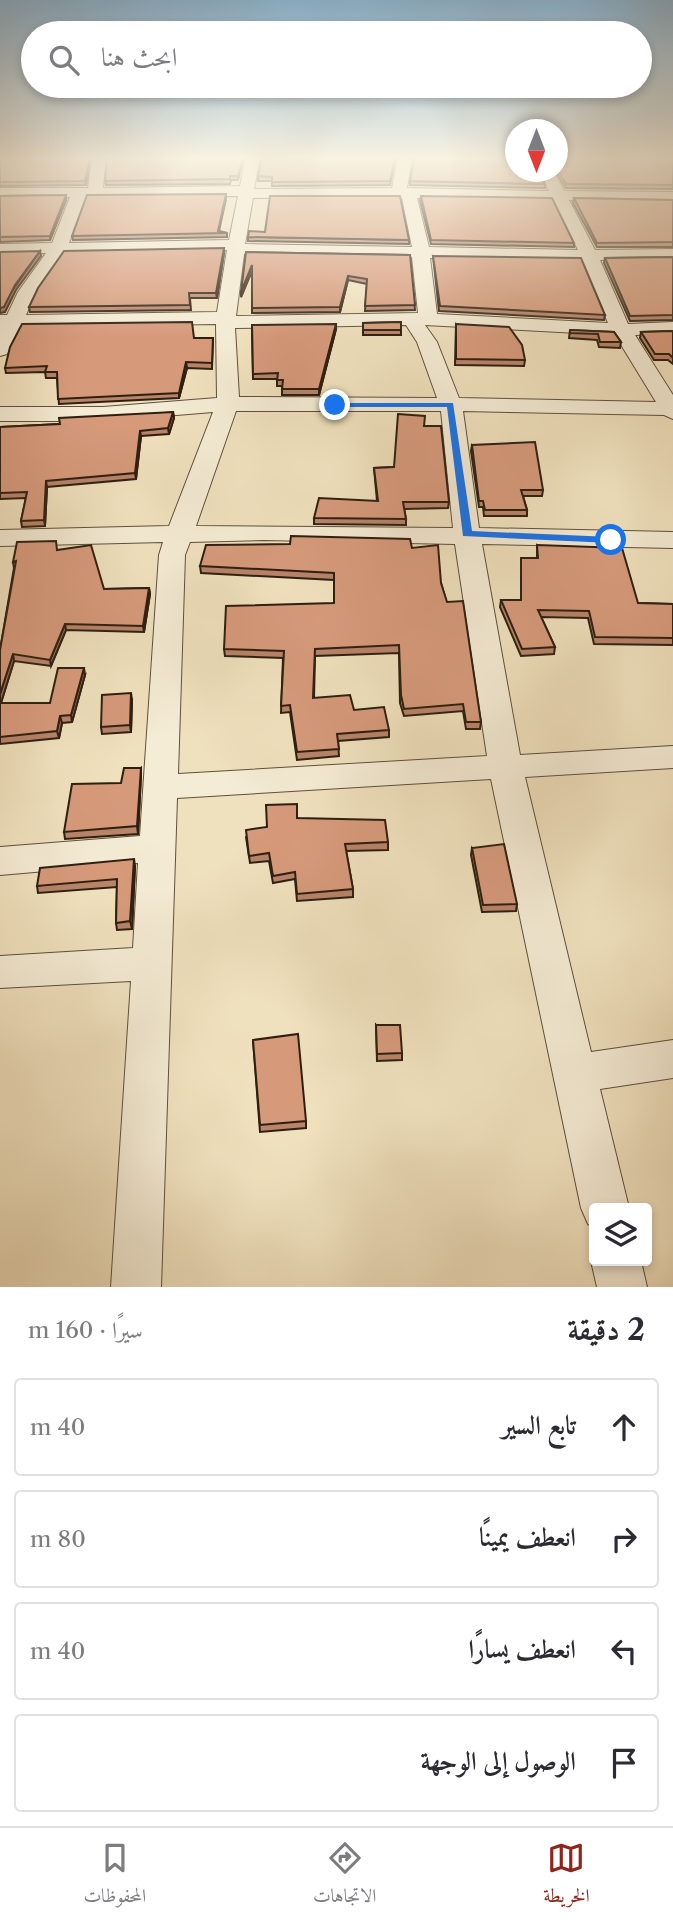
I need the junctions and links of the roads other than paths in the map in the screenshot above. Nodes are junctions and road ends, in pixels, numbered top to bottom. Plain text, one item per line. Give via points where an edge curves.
1 (74, 217) edge
2 (242, 217) edge
3 (413, 217) edge
4 (568, 217) edge
5 (237, 247) junction
6 (58, 248) junction
7 (0, 249) edge
8 (420, 251) junction
9 (673, 254) edge
10 (589, 255) junction
11 (420, 319) junction
12 (226, 320) junction
13 (6, 321) edge
14 (673, 328) edge
15 (623, 330) junction
16 (0, 350) edge
17 (228, 404) junction
18 (450, 405) junction
19 (673, 410) edge
20 (0, 414) edge
21 (181, 534) junction
22 (467, 534) junction
23 (0, 538) edge
24 (673, 540) edge
25 (673, 757) edge
26 (505, 765) junction
27 (162, 787) junction
28 (159, 848) junction
29 (0, 861) edge
30 (153, 963) junction
31 (0, 972) edge
32 (673, 1059) edge
33 (576, 1073) junction
34 (604, 1203) edge
35 (618, 1266) edge
36 (136, 1287) edge
37 (622, 1287) edge

1 - 6 street
2 - 5 street
3 - 8 street
4 - 10 street
5 - 6 street
5 - 8 street
5 - 12 street
6 - 7 street
6 - 13 street
8 - 10 street
8 - 11 street via 426,282
9 - 10 street
10 - 15 street
11 - 12 street
11 - 15 street
11 - 18 street
12 - 13 street
12 - 17 street
13 - 16 street
14 - 15 street
15 - 19 street
17 - 18 street
17 - 20 street via 103,414
17 - 21 street
18 - 19 street
18 - 22 street
21 - 22 street
21 - 23 street
21 - 27 street via 172,555
22 - 24 street
22 - 26 street
25 - 26 street
26 - 27 street
26 - 33 street
27 - 28 street
28 - 29 street
28 - 30 street
30 - 31 street
30 - 36 street
32 - 33 street
33 - 34 street
35 - 37 street

